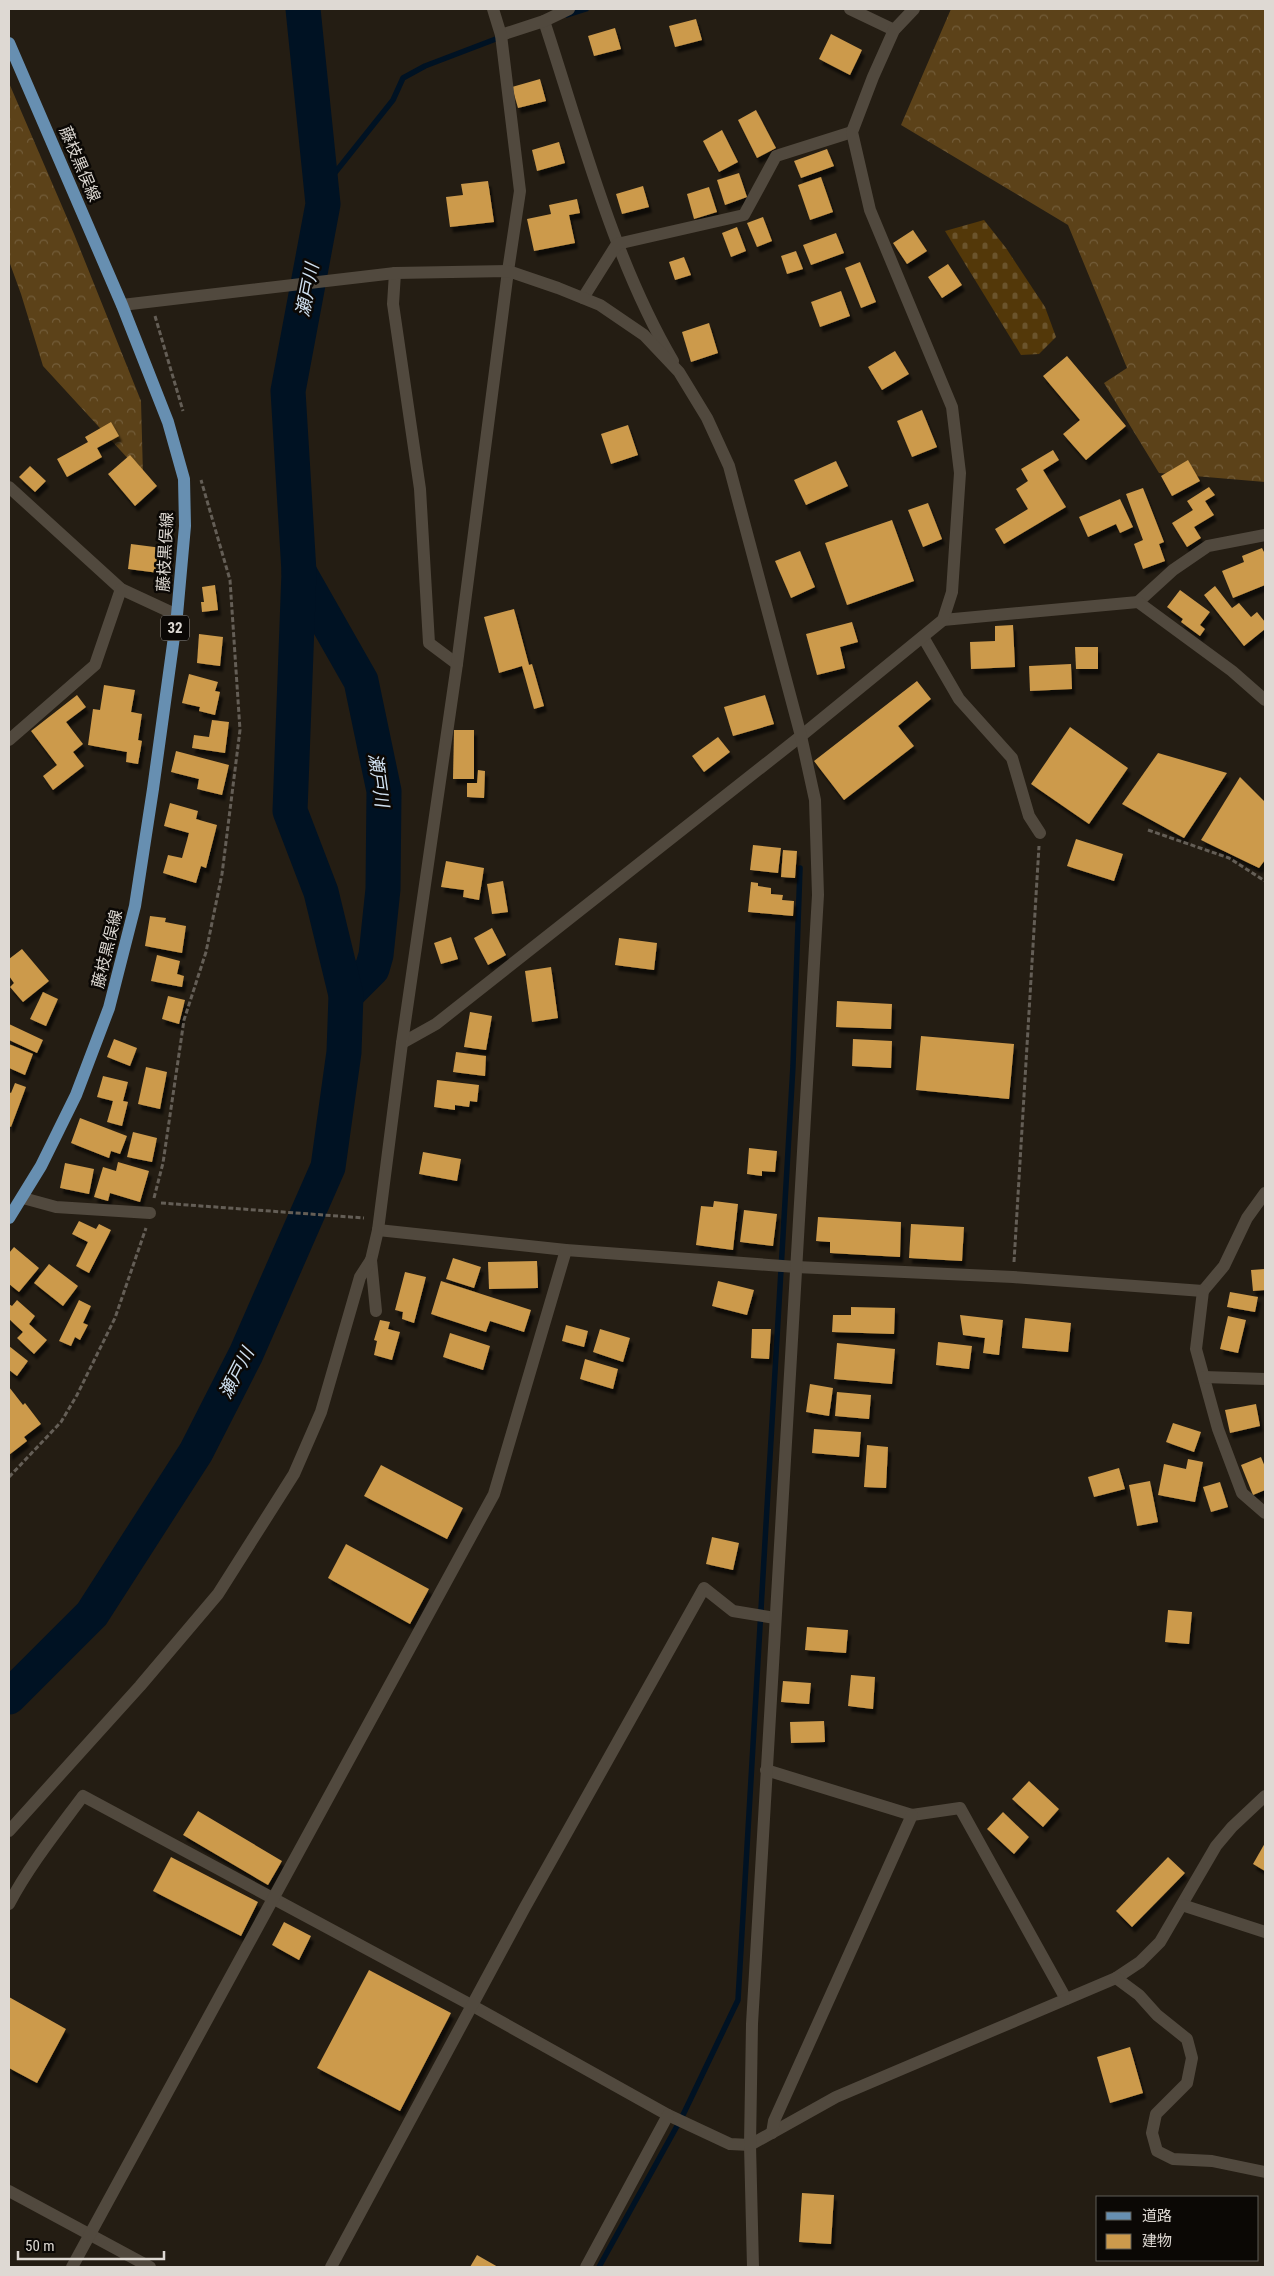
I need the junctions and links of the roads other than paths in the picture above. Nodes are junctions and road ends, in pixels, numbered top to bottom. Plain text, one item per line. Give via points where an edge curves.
1 (494, 9) edge
2 (569, 9) edge
3 (850, 9) edge
4 (914, 9) edge
5 (544, 21) junction
6 (894, 30) junction
7 (501, 35) junction
8 (9, 43) edge
9 (852, 132) junction
10 (618, 244) junction
11 (508, 271) junction
12 (395, 273) junction
13 (583, 298) junction
14 (122, 305) junction
15 (679, 372) junction
16 (9, 487) edge
17 (1265, 535) edge
18 (121, 589) junction
19 (1138, 602) junction
20 (177, 616) junction
21 (943, 620) junction
22 (923, 637) junction
23 (457, 664) junction
24 (1265, 700) edge
25 (801, 736) junction
26 (9, 740) edge
27 (1040, 833) road end
28 (402, 1043) junction
29 (1265, 1193) edge
30 (23, 1198) junction
31 (152, 1208) road end
32 (9, 1218) edge
33 (378, 1230) junction
34 (566, 1250) junction
35 (371, 1260) junction
36 (796, 1266) junction
37 (1203, 1291) junction
38 (376, 1311) dead end
39 (1204, 1377) junction
40 (1265, 1379) edge
41 (1265, 1513) edge
42 (775, 1618) junction
43 (766, 1770) junction
44 (1265, 1796) edge
45 (912, 1815) junction
46 (9, 1832) edge
47 (272, 1899) junction
48 (9, 1904) edge
49 (1182, 1905) junction
50 (1265, 1932) edge
51 (1116, 1978) junction
52 (1066, 1999) junction
53 (473, 2006) junction
54 (668, 2115) junction
55 (772, 2133) junction
56 (750, 2145) junction
57 (1265, 2172) edge
58 (9, 2191) edge
59 (89, 2235) junction
60 (72, 2267) edge
61 (150, 2267) edge
62 (331, 2267) edge
63 (586, 2267) edge
64 (753, 2267) edge

1 - 7 street
2 - 5 street
3 - 6 street
4 - 6 street
5 - 7 street
5 - 10 street
6 - 9 street
7 - 11 street via 520,191
8 - 14 main road, 藤枝黒俣線 / 32
9 - 10 street via 776,156 744,215
9 - 21 street via 870,210 952,407 960,473 952,592
10 - 13 street
10 - 15 street via 656,333
11 - 12 street
11 - 13 street
11 - 23 street
12 - 14 street
12 - 23 street via 393,304 420,489 429,643
13 - 15 street via 600,305 644,335
14 - 20 main road, 藤枝黒俣線 / 32 via 168,422 184,479 185,526
15 - 25 street via 729,466
16 - 18 street
17 - 19 street via 1208,546 1173,570
18 - 20 street
18 - 26 street via 96,665
19 - 21 street
19 - 24 street via 1232,671
20 - 30 main road, 藤枝黒俣線 / 32 via 135,906 109,1008 76,1095
21 - 22 street
22 - 25 street
22 - 27 street via 959,699 1012,758 1029,816
23 - 28 street
25 - 28 street via 436,1024
25 - 36 street via 815,800 818,895
28 - 33 street
29 - 37 street via 1248,1218 1224,1266
30 - 31 street via 56,1207
30 - 32 main road, 藤枝黒俣線 / 32
33 - 34 street
33 - 35 street
34 - 36 street
34 - 47 street via 494,1494
35 - 38 street
35 - 46 street via 360,1277 322,1412 294,1474 218,1594
36 - 37 street
36 - 42 street
37 - 39 street via 1196,1349
39 - 40 street
39 - 41 street via 1218,1429 1242,1493
42 - 43 street
42 - 53 street via 733,1611 704,1588
43 - 45 street
43 - 56 street via 752,2024
44 - 49 street via 1216,1846
45 - 52 street via 960,1808
45 - 55 street via 774,2121
47 - 48 street via 83,1796 18,1886
47 - 53 street
47 - 59 street
49 - 50 street
49 - 51 street via 1160,1942 1140,1962
51 - 52 street
51 - 57 street via 1187,2039 1190,2048 1192,2058 1187,2083 1156,2114 1152,2133 1157,2151 1172,2159 1212,2161
52 - 55 street via 836,2097
53 - 54 street
53 - 62 street
54 - 56 street via 730,2144
54 - 63 street
55 - 56 street
56 - 64 street
58 - 59 street
59 - 60 street
59 - 61 street

